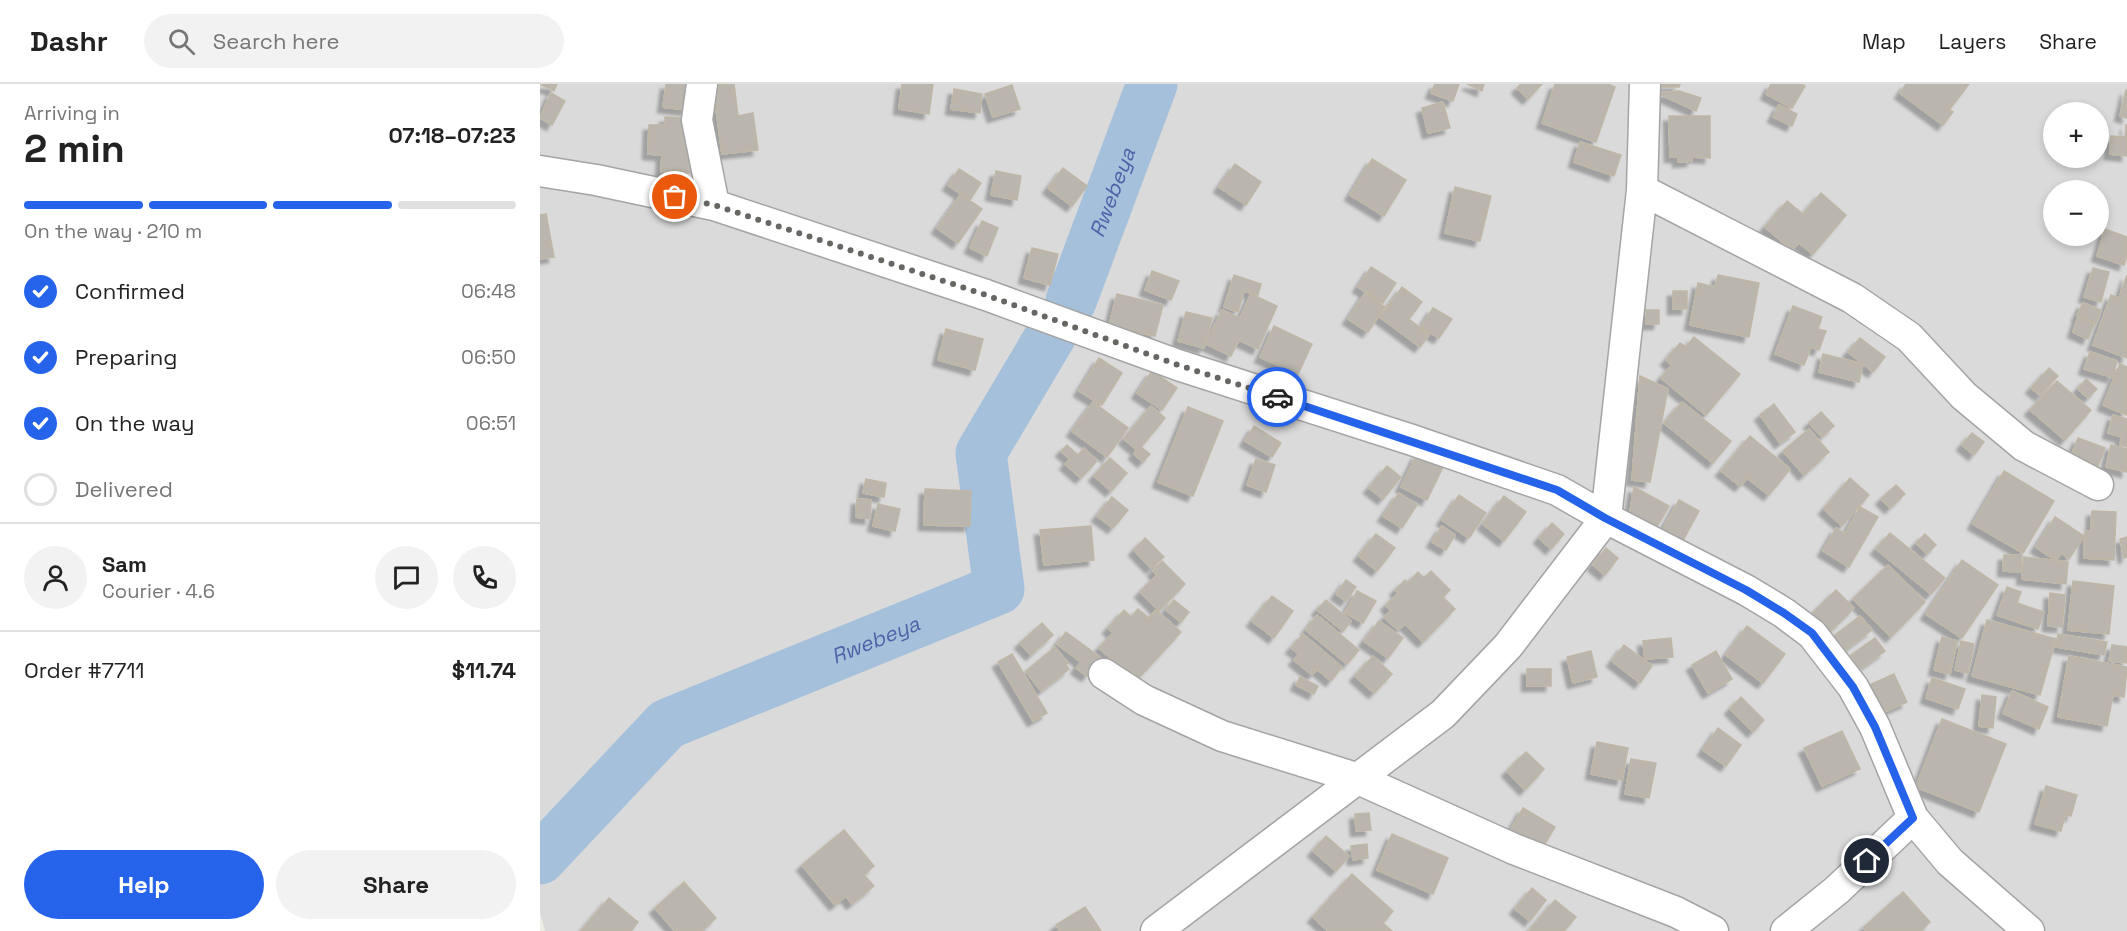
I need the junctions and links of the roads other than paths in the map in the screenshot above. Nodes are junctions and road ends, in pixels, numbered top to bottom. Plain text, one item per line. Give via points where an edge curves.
1 (702, 84) edge
2 (1645, 84) edge
3 (540, 171) edge
4 (1642, 190) junction
5 (714, 205) junction
6 (2098, 485) dead end
7 (1605, 518) junction
8 (1104, 674) dead end
9 (1356, 778) junction
10 (1913, 818) junction
11 (1156, 931) edge
12 (1713, 931) edge
13 (1786, 931) edge
14 (2029, 931) edge

1 - 5 street via 697,120
2 - 4 street
3 - 5 street
4 - 6 street via 1852,298 1909,337 1964,396 2024,446
4 - 7 street
5 - 7 street via 1557,490
7 - 9 street via 1508,646 1443,714
7 - 10 street via 1746,590 1812,633 1853,687 1870,717
8 - 9 street via 1144,700 1222,736
9 - 11 street
9 - 12 street via 1514,849 1676,912
10 - 13 street via 1837,890
10 - 14 street via 1950,862

